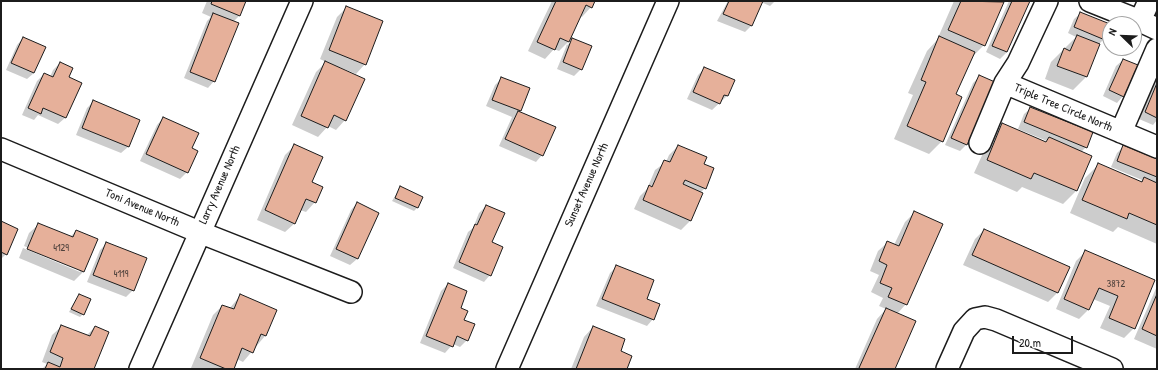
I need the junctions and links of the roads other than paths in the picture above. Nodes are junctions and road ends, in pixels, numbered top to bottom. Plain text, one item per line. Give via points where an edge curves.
1 (302, 1) edge
2 (668, 1) edge
3 (1047, 1) edge
4 (1090, 1) edge
5 (1149, 1) edge
6 (1149, 25) edge
7 (1157, 49) edge
8 (1005, 84) junction
9 (1121, 132) junction
10 (980, 143) dead end
11 (1157, 147) edge
12 (1, 149) edge
13 (199, 232) junction
14 (351, 292) dead end
15 (140, 369) edge
16 (507, 369) edge
17 (947, 369) edge
18 (1112, 369) edge

1 - 13 street, Larry Avenue North
2 - 16 street, Sunset Avenue North
3 - 8 street, Triple Tree Circle North via 1018,63
4 - 6 street
5 - 6 street
7 - 9 street, Triple Tree Circle North
8 - 9 street, Triple Tree Circle North
8 - 10 street, Triple Tree Circle North
9 - 11 street, Triple Tree Circle North
12 - 13 street, Toni Avenue North
13 - 14 street, Toni Avenue North
13 - 15 street, Larry Avenue North
17 - 18 street via 964,331 975,319 985,317

